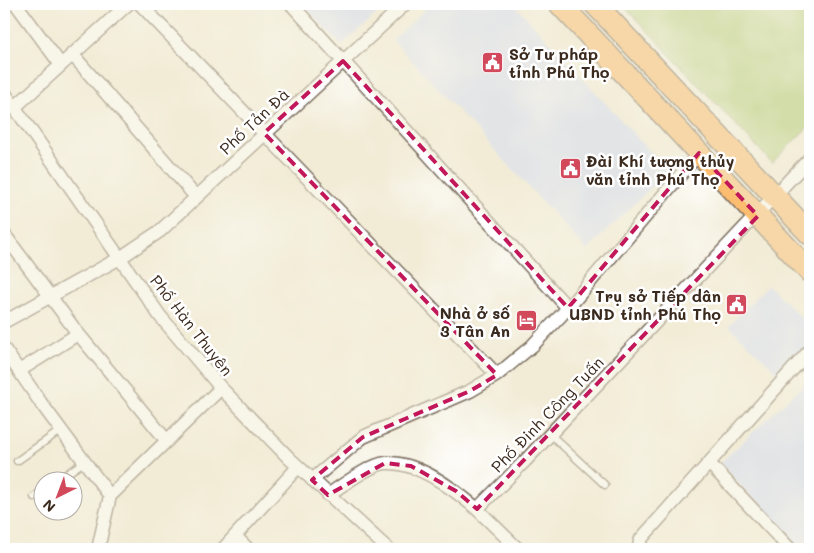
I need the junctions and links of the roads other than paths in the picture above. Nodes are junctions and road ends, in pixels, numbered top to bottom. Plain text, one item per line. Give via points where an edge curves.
1 (16, 4) edge
2 (128, 4) edge
3 (140, 4) edge
4 (291, 4) edge
5 (405, 4) edge
6 (560, 4) edge
7 (595, 4) edge
8 (72, 54) junction
9 (343, 61) junction
10 (61, 65) junction
11 (4, 92) edge
12 (15, 107) junction
13 (264, 133) junction
14 (699, 153) junction
15 (810, 158) edge
16 (775, 196) junction
17 (196, 198) junction
18 (758, 216) junction
19 (4, 234) edge
20 (810, 234) edge
21 (120, 258) junction
22 (810, 272) edge
23 (50, 296) junction
24 (568, 308) junction
25 (4, 322) edge
26 (78, 334) junction
27 (4, 348) edge
28 (810, 350) edge
29 (19, 371) junction
30 (496, 375) junction
31 (221, 388) junction
32 (61, 430) junction
33 (550, 434) junction
34 (167, 441) junction
35 (16, 461) dead end
36 (85, 461) junction
37 (709, 463) junction
38 (298, 467) junction
39 (72, 470) edge
40 (312, 480) junction
41 (605, 485) dead end
42 (328, 495) junction
43 (110, 496) junction
44 (477, 510) junction
45 (235, 536) junction
46 (98, 549) edge
47 (223, 549) edge
48 (248, 549) edge
49 (388, 549) edge
50 (518, 549) edge
51 (638, 549) edge
52 (790, 549) edge

1 - 10 street
2 - 8 street
3 - 13 street
4 - 9 street
5 - 9 street, Phố Tản Đà
6 - 14 main road
7 - 16 main road
8 - 10 street
8 - 17 street
9 - 13 street, Phố Tản Đà
9 - 24 street
10 - 12 street
11 - 12 street, Phố Hàn Thuyên
12 - 21 street, Phố Hàn Thuyên
13 - 17 street, Phố Tản Đà
13 - 30 street
14 - 18 main road
14 - 24 street
15 - 16 street, Phố Đinh Công Tuấn
16 - 18 street, Phố Đinh Công Tuấn
16 - 20 main road
17 - 21 street, Phố Tản Đà via 160,231
18 - 22 main road
18 - 33 street, Phố Đinh Công Tuấn
19 - 23 street
21 - 23 street, Phố Tản Đà
21 - 31 street, Phố Hàn Thuyên via 160,316
23 - 25 street, Phố Tản Đà
23 - 26 street
24 - 30 street via 532,346
26 - 29 street
26 - 34 street
27 - 29 street
28 - 37 street
29 - 32 street
30 - 40 street via 470,391 363,437
31 - 34 street
31 - 38 street, Phố Hàn Thuyên
32 - 35 lane
32 - 36 street
33 - 41 lane
33 - 44 street, Phố Đinh Công Tuấn
34 - 43 street
36 - 39 lane
36 - 43 street
37 - 51 street via 641,539
37 - 52 street
38 - 40 street, Phố Hàn Thuyên
38 - 45 street
40 - 42 street, Phố Hàn Thuyên
42 - 44 street via 354,477 385,463 411,466 456,491
42 - 49 street, Phố Hàn Thuyên
43 - 46 street
44 - 50 street
45 - 47 street
45 - 48 street

